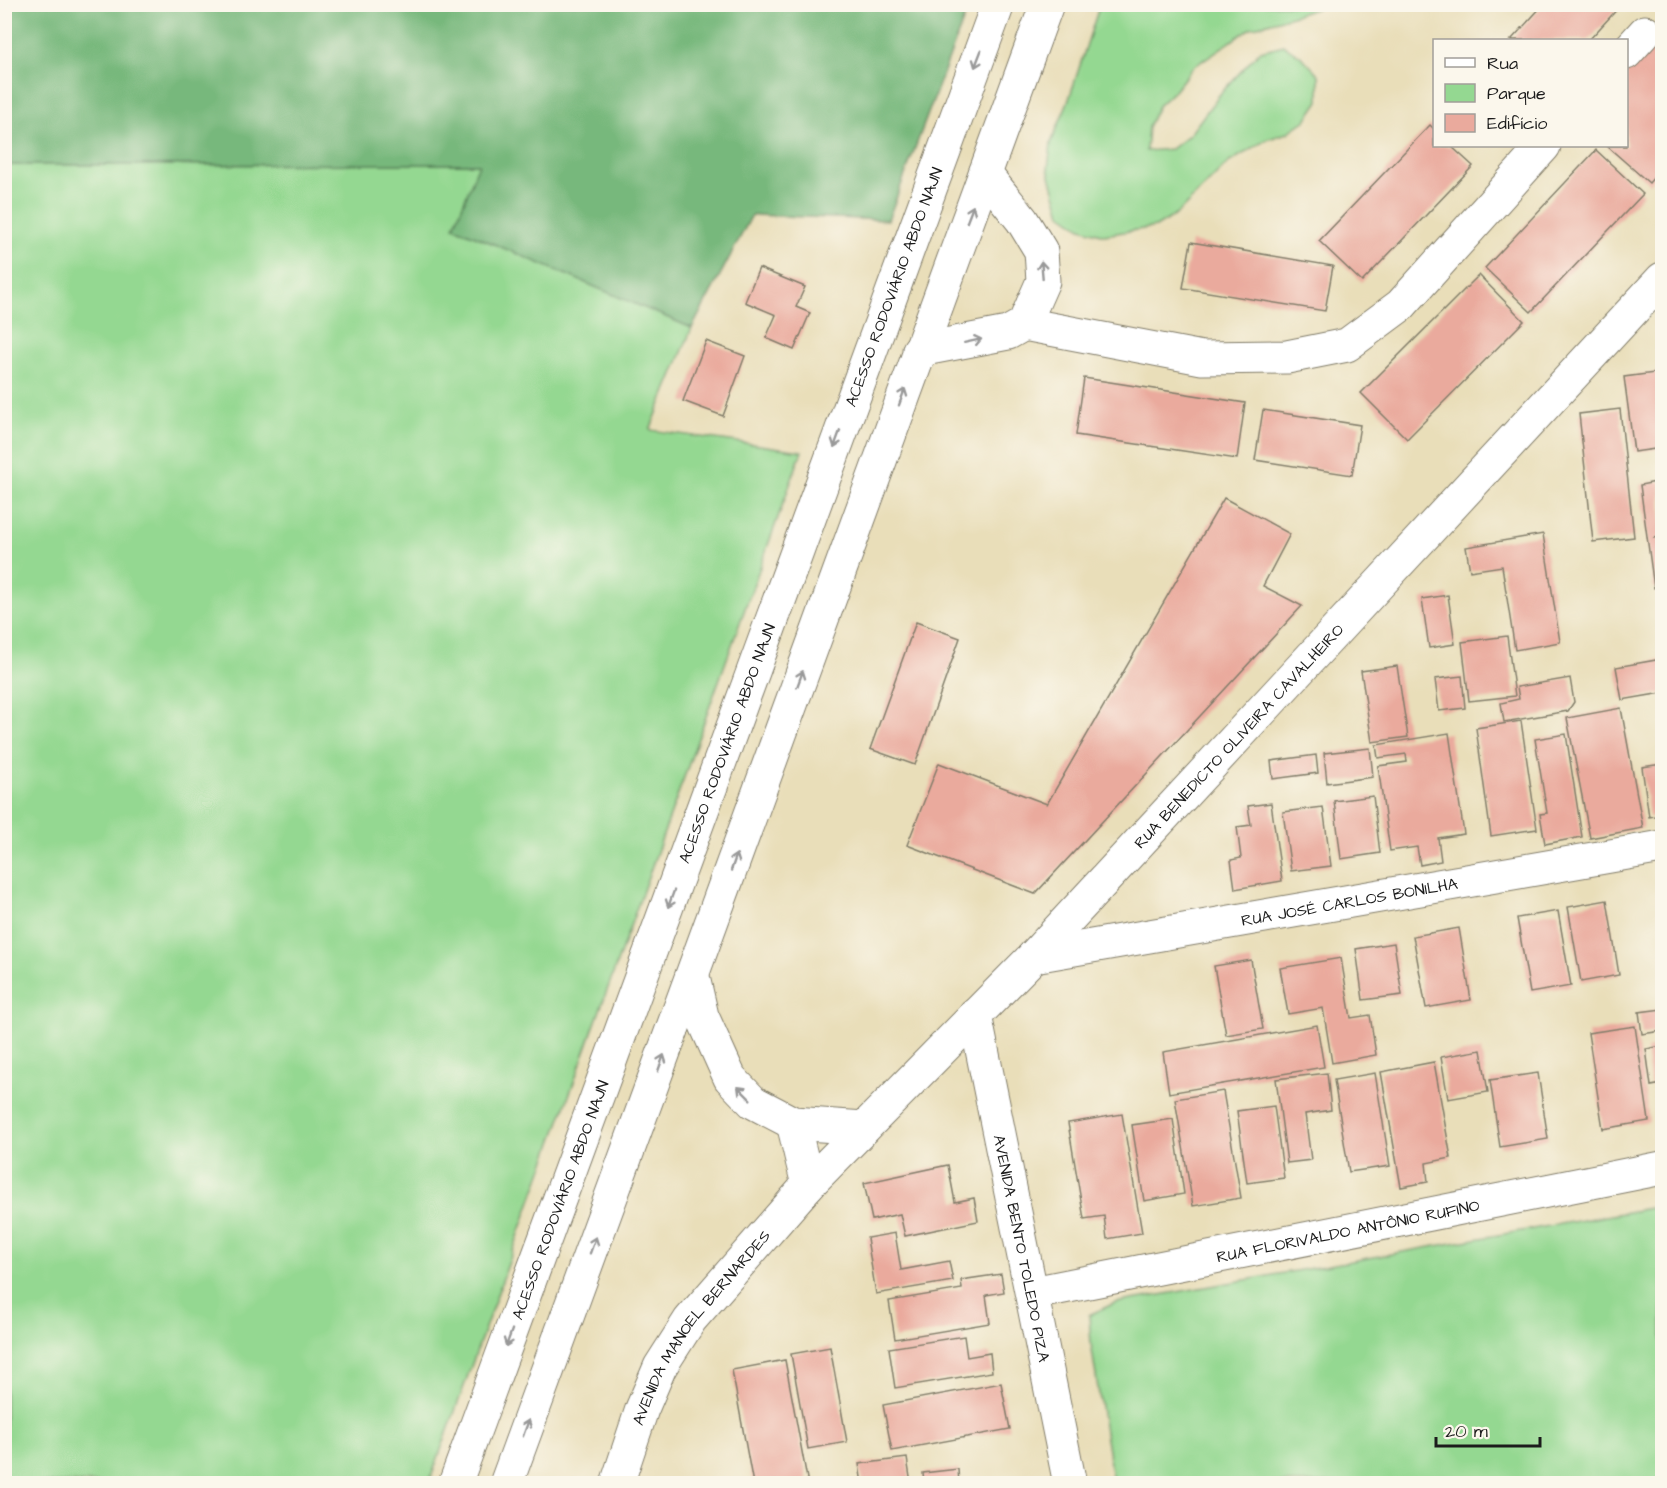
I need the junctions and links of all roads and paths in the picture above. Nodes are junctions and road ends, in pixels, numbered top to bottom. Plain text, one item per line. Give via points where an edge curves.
1 (998, 4) edge
2 (1047, 4) edge
3 (1543, 147) edge
4 (985, 174) junction
5 (1662, 279) edge
6 (1024, 324) junction
7 (919, 350) junction
8 (1662, 847) edge
9 (1034, 956) junction
10 (693, 977) junction
11 (975, 1015) junction
12 (794, 1123) junction
13 (864, 1128) junction
14 (1662, 1168) edge
15 (808, 1185) junction
16 (1033, 1293) junction
17 (456, 1484) edge
18 (506, 1484) edge
19 (617, 1484) edge
20 (1070, 1484) edge

1 -> 17 main road, ACESSO RODOVIÁRIO ABDO NAJN
2 - 4 main road
3 - 6 main road via 1401,305 1347,345 1287,357 1202,358
6 -> 4 main road via 1043,281 1041,251
7 -> 4 main road
5 - 9 main road, RUA BENEDICTO OLIVEIRA CAVALHEIRO
7 -> 6 main road via 1008,333
10 -> 7 main road
8 - 9 main road, RUA JOSÉ CARLOS BONILHA
9 - 11 main road, RUA BENEDICTO OLIVEIRA CAVALHEIRO
12 -> 10 main road via 753,1102 730,1078 702,1017
18 -> 10 main road
11 - 13 main road, RUA BENEDICTO OLIVEIRA CAVALHEIRO
11 - 16 main road, AVENIDA BENTO TOLEDO PIZA
12 - 13 main road
12 - 15 main road
13 - 15 main road, RUA BENEDICTO OLIVEIRA CAVALHEIRO
14 - 16 main road, RUA FLORIVALDO ANTÔNIO RUFINO
15 - 19 main road, AVENIDA MANOEL BERNARDES via 690,1320 660,1366
16 - 20 main road, AVENIDA BENTO TOLEDO PIZA

